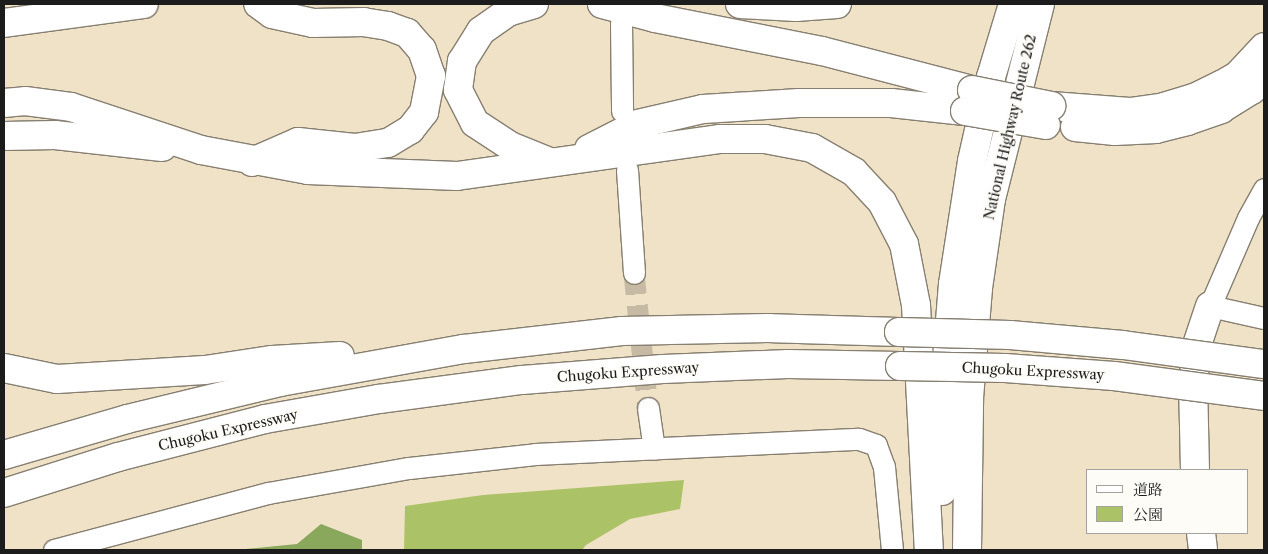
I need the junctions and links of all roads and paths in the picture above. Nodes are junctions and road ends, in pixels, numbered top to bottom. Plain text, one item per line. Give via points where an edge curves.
1 (144, 4) edge
2 (258, 4) edge
3 (534, 4) edge
4 (602, 4) edge
5 (740, 4) edge
6 (837, 4) edge
7 (1013, 4) edge
8 (1040, 4) edge
9 (1054, 4) edge
10 (8, 22) edge
11 (620, 23) dead end
12 (1029, 43) junction
13 (1264, 47) edge
14 (1264, 77) edge
15 (968, 100) junction
16 (4, 103) edge
17 (622, 111) dead end
18 (1048, 115) junction
19 (4, 136) edge
20 (201, 150) junction
21 (558, 160) junction
22 (251, 162) junction
23 (627, 170) dead end
24 (1264, 188) edge
25 (634, 273) tunnel mouth
26 (1210, 306) junction
27 (1264, 318) edge
28 (464, 349) junction
29 (1264, 364) edge
30 (4, 368) edge
31 (1264, 396) edge
32 (648, 408) tunnel mouth
33 (265, 419) junction
34 (654, 449) junction
35 (4, 455) edge
36 (1195, 469) edge
37 (4, 493) edge
38 (4, 513) edge
39 (1201, 534) edge
40 (54, 550) edge
41 (892, 550) edge
42 (929, 550) edge
43 (942, 550) edge
44 (967, 550) edge
45 (1204, 550) edge

1 - 10 main road
2 - 22 main road via 272,14 313,22 364,22 407,33 422,50 431,76 424,112 410,130 388,143 355,148 298,142
3 - 21 main road via 508,12 480,31 462,62 458,90 475,123 510,146
4 - 15 main road via 822,52
5 - 6 main road via 796,7
7 - 43 main road, National Highway Route 262 via 991,76 972,161 953,284 943,408
8 - 12 main road, National Highway Route 262
9 - 12 main road
11 - 17 street
12 - 44 main road, National Highway Route 262 via 991,199 978,288 969,398
13 - 18 main road via 1238,74 1194,98 1130,112
14 - 18 main road via 1252,90 1221,109 1156,129 1115,131
15 - 18 main road, bridge
15 - 21 main road via 800,103 703,109 638,124
16 - 20 main road via 25,101 71,107
19 - 20 main road via 55,135
20 - 22 main road
21 - 22 main road via 458,176 308,170
21 - 42 main road via 720,139 765,139 812,148 854,172 882,202 904,244 916,305
23 - 25 street
24 - 26 street
26 - 27 street
26 - 36 main road via 1197,345 1193,384
28 - 29 main road, bridge via 622,331 768,328 1010,336 1114,344
28 - 30 main road via 272,360 205,370 57,379
28 - 35 main road via 280,382 127,419
31 - 33 main road, Chugoku Expressway, bridge via 1114,376 1005,368 788,364 673,368 522,380
32 - 34 street
33 - 37 main road, Chugoku Expressway via 118,457
33 - 38 main road
34 - 40 street via 535,454 409,468 268,492
34 - 41 street via 858,439 876,445 884,467
39 - 45 main road

